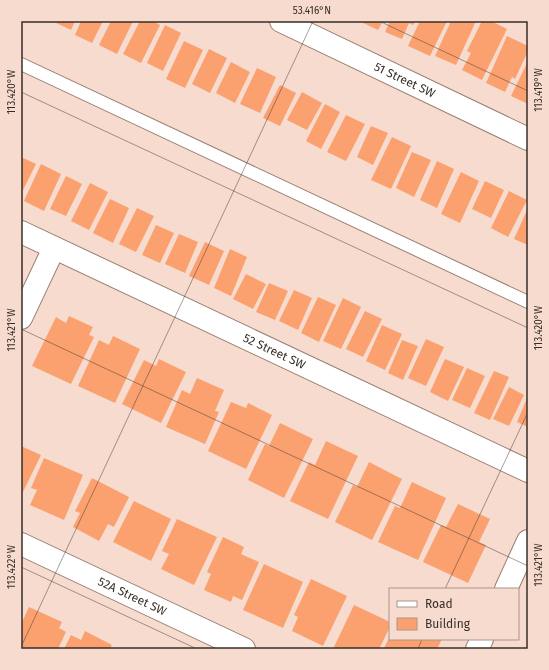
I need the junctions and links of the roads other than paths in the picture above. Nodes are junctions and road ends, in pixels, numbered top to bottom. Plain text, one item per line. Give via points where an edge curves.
1 (281, 21) edge
2 (21, 64) edge
3 (528, 139) edge
4 (21, 232) edge
5 (54, 248) junction
6 (528, 302) edge
7 (21, 318) edge
8 (528, 470) edge
9 (528, 541) edge
10 (21, 544) edge
11 (506, 588) edge
12 (482, 640) edge
13 (244, 649) edge
14 (477, 649) edge

1 - 3 street, 51 Street SW
2 - 6 lane
4 - 5 street, 52 Street SW
5 - 7 street
5 - 8 street, 52 Street SW
9 - 11 street
10 - 13 street, 52A Street SW
12 - 14 street

